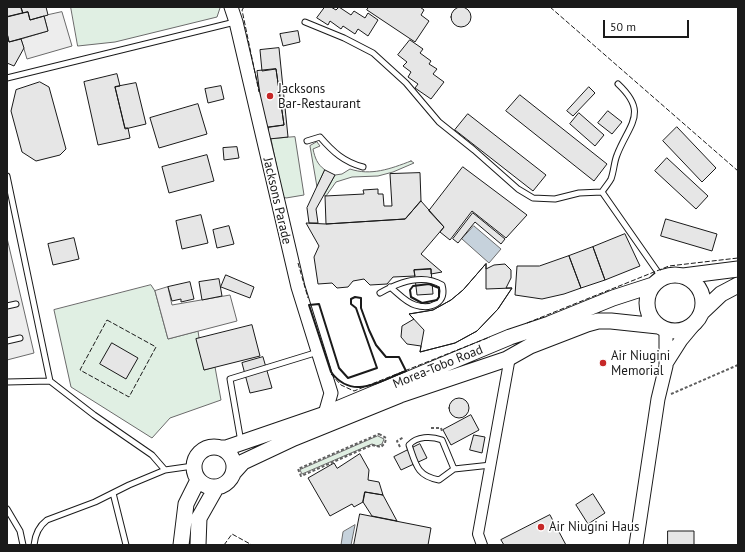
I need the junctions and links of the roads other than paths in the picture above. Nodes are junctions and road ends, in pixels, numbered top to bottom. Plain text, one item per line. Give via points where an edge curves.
1 (231, 7) edge
2 (236, 22) junction
3 (305, 22) dead end
4 (7, 78) edge
5 (618, 84) dead end
6 (307, 141) dead end
7 (363, 167) dead end
8 (7, 176) edge
9 (602, 192) junction
10 (738, 269) edge
11 (683, 276) junction
12 (658, 282) junction
13 (738, 285) edge
14 (390, 287) junction
15 (380, 293) dead end
16 (16, 304) dead end
17 (7, 306) edge
18 (699, 317) junction
19 (662, 328) junction
20 (20, 338) dead end
21 (7, 341) edge
22 (318, 352) junction
23 (510, 357) junction
24 (666, 366) junction
25 (50, 380) junction
26 (7, 382) edge
27 (332, 393) junction
28 (353, 402) junction
29 (325, 414) junction
30 (242, 443) junction
31 (221, 448) junction
32 (491, 465) junction
33 (454, 469) junction
34 (164, 470) junction
35 (234, 472) junction
36 (196, 473) junction
37 (216, 488) junction
38 (113, 492) junction
39 (7, 509) edge
40 (23, 545) edge
41 (34, 545) edge
42 (126, 545) edge
43 (181, 545) edge
44 (198, 545) edge
45 (482, 545) edge
46 (636, 545) edge

1 - 2 street, Jacksons Parade
2 - 4 lane
2 - 22 street, Jacksons Parade via 294,273
3 - 9 lane via 373,53 392,68 438,122 518,189 533,198 555,199 579,193
5 - 9 lane via 633,102 633,126 621,146 611,178
6 - 7 lane via 320,137 349,163
8 - 25 lane
9 - 12 lane
10 - 11 main road
11 - 12 main road via 672,275
11 - 18 main road via 700,290 703,301
12 - 19 main road via 648,294 647,305 650,315
12 - 28 main road, Morea-Tobo Road via 516,335
13 - 18 main road via 721,294
14 - 14 lane via 412,279 435,281 442,285 444,293 438,304 428,307 415,305
14 - 15 lane
16 - 17 lane
18 - 19 main road via 688,328 677,331
18 - 24 street via 681,340
19 - 23 main road, Morea-Tobo Road via 598,321 530,346
19 - 24 street
20 - 21 lane
22 - 27 street, Jacksons Parade
22 - 30 lane via 230,379
23 - 32 street
23 - 35 main road, Morea-Tobo Road via 400,395 294,438 243,462
24 - 46 street via 658,399
25 - 26 lane
25 - 34 lane via 94,415 152,455
27 - 28 street
27 - 29 street
28 - 29 main road, Morea-Tobo Road
29 - 30 main road, Morea-Tobo Road
30 - 31 main road, Morea-Tobo Road
31 - 35 main road via 232,458
31 - 36 main road via 206,448 195,458
32 - 33 lane
32 - 45 street via 478,534
33 - 33 lane via 442,440 433,436 414,441 409,446 418,470 428,478 439,480
34 - 36 lane
34 - 38 lane
35 - 37 main road via 224,486
36 - 37 main road via 206,486
36 - 43 main road via 186,504
37 - 44 main road via 199,518
38 - 41 lane via 41,524
38 - 42 lane
39 - 40 lane via 20,531

